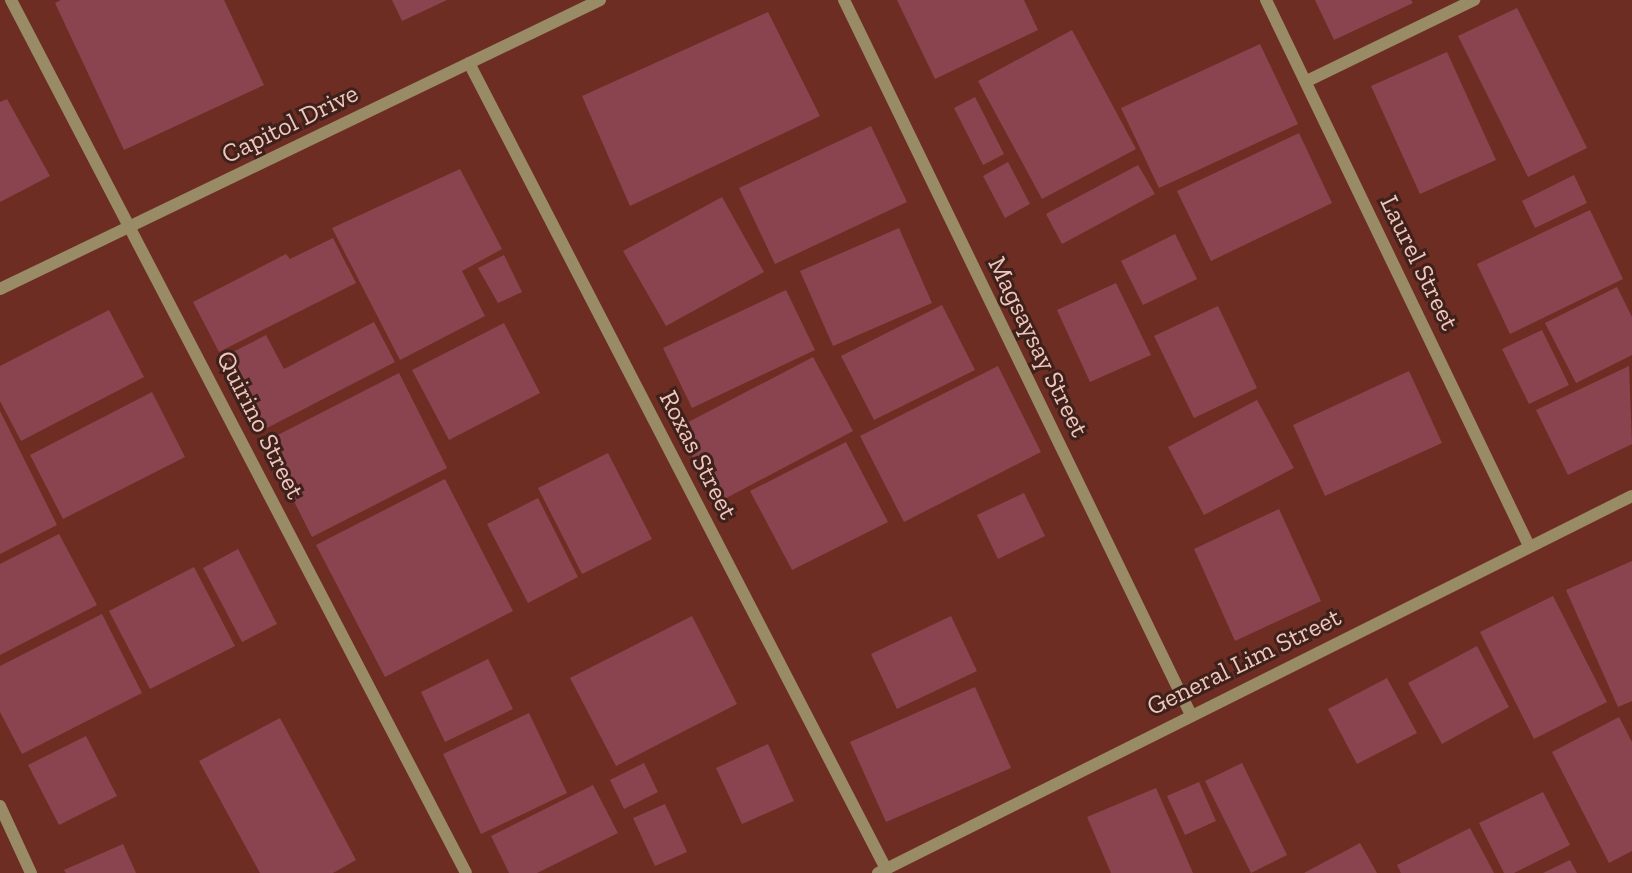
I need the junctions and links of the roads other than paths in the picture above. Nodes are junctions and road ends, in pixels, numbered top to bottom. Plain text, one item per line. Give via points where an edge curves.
1 (10, 0) edge
2 (600, 0) edge
3 (844, 0) edge
4 (1266, 0) edge
5 (1474, 0) edge
6 (469, 63) junction
7 (1307, 80) junction
8 (131, 225) junction
9 (0, 289) edge
10 (1632, 496) edge
11 (1529, 546) junction
12 (1190, 713) junction
13 (0, 806) edge
14 (882, 871) edge
15 (31, 873) edge
16 (466, 873) edge

1 - 8 street, Quirino Street
2 - 6 street, Capitol Drive
3 - 12 street, Magsaysay Street
4 - 7 street, Laurel Street
5 - 7 street
6 - 8 street, Capitol Drive
6 - 14 street, Roxas Street
7 - 11 street, Laurel Street
8 - 9 street, Capitol Drive
8 - 16 street, Quirino Street
10 - 11 street, General Lim Street
11 - 12 street, General Lim Street
12 - 14 street, General Lim Street
13 - 15 street

